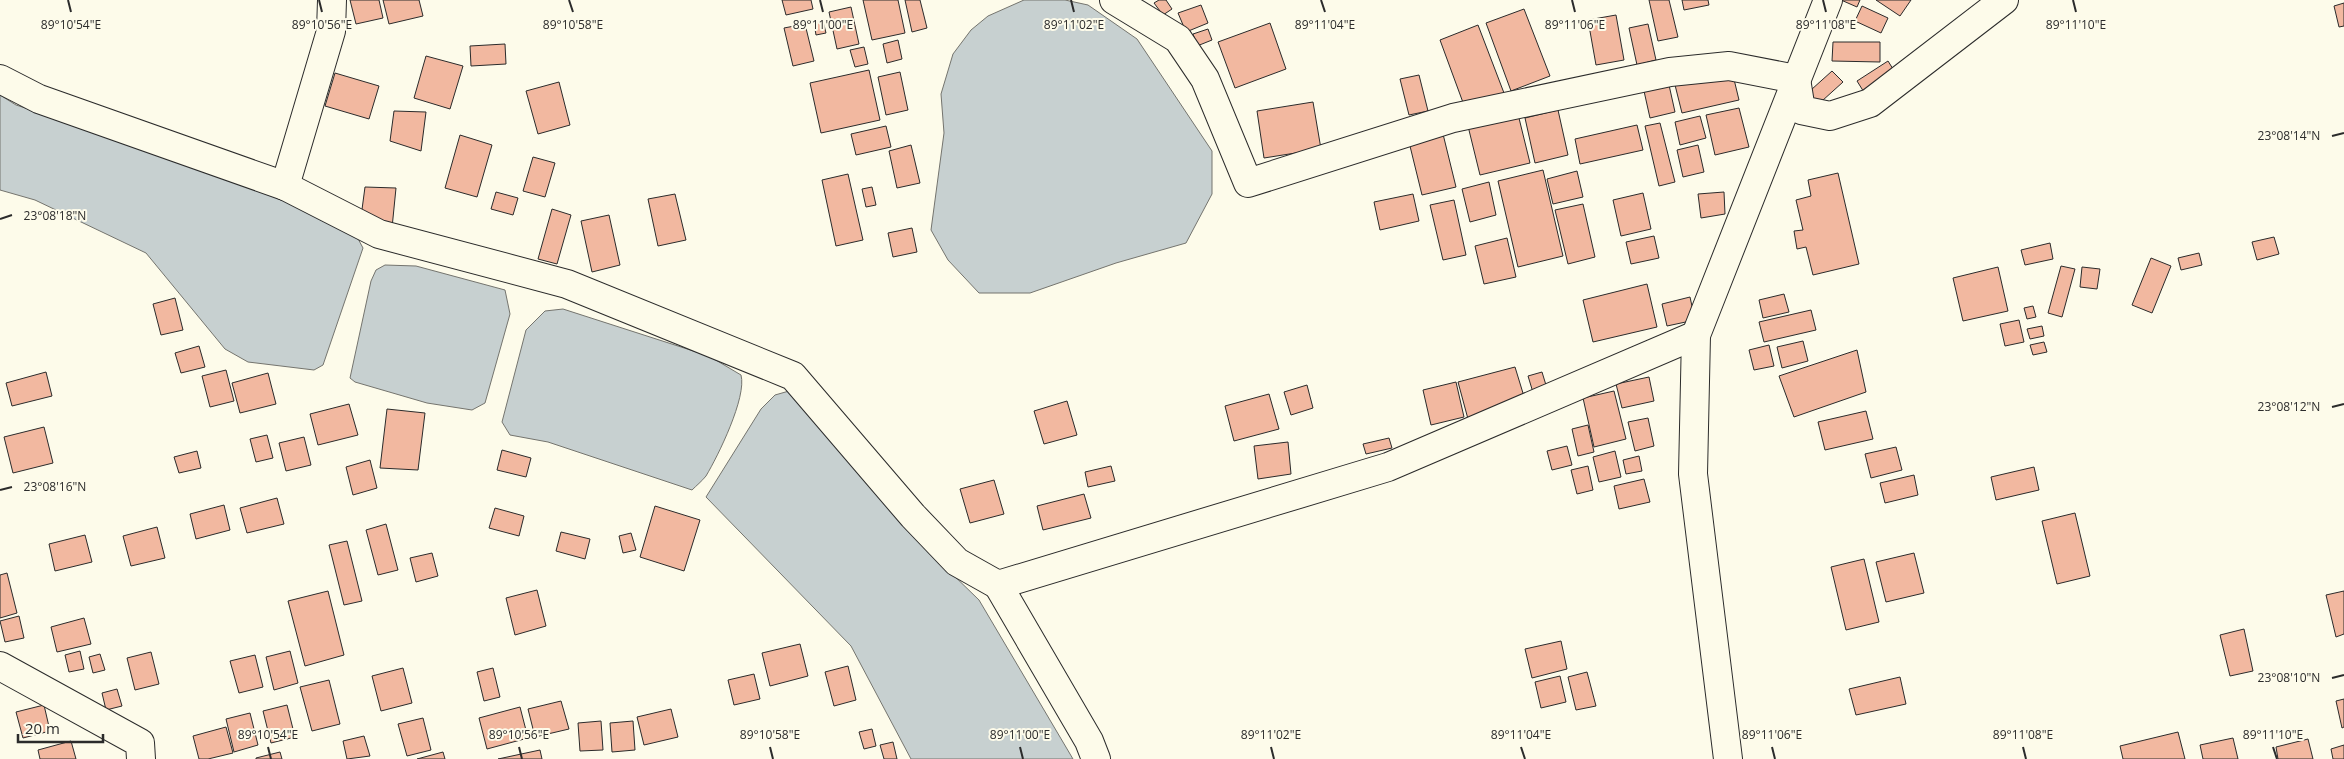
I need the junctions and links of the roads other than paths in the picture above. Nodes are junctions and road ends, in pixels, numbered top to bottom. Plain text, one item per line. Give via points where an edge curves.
1 (332, 0) edge
2 (1114, 0) edge
3 (1828, 0) edge
4 (2004, 0) edge
5 (1796, 79) junction
6 (0, 80) edge
7 (285, 186) junction
8 (1696, 335) junction
9 (998, 585) junction
10 (0, 666) edge
11 (141, 759) edge
12 (1096, 759) edge
13 (1728, 759) edge

1 - 7 street via 331,31
2 - 5 street via 1178,39 1205,79 1248,183 1453,118 1670,72 1729,66
3 - 5 street
4 - 5 street via 1870,103 1830,116 1801,110
5 - 8 street
6 - 7 street via 39,99
7 - 9 street via 379,234 567,284 793,376 912,516 956,562
8 - 9 street via 1388,467
8 - 13 street via 1693,474
9 - 12 street via 1089,741
10 - 11 street via 140,743

